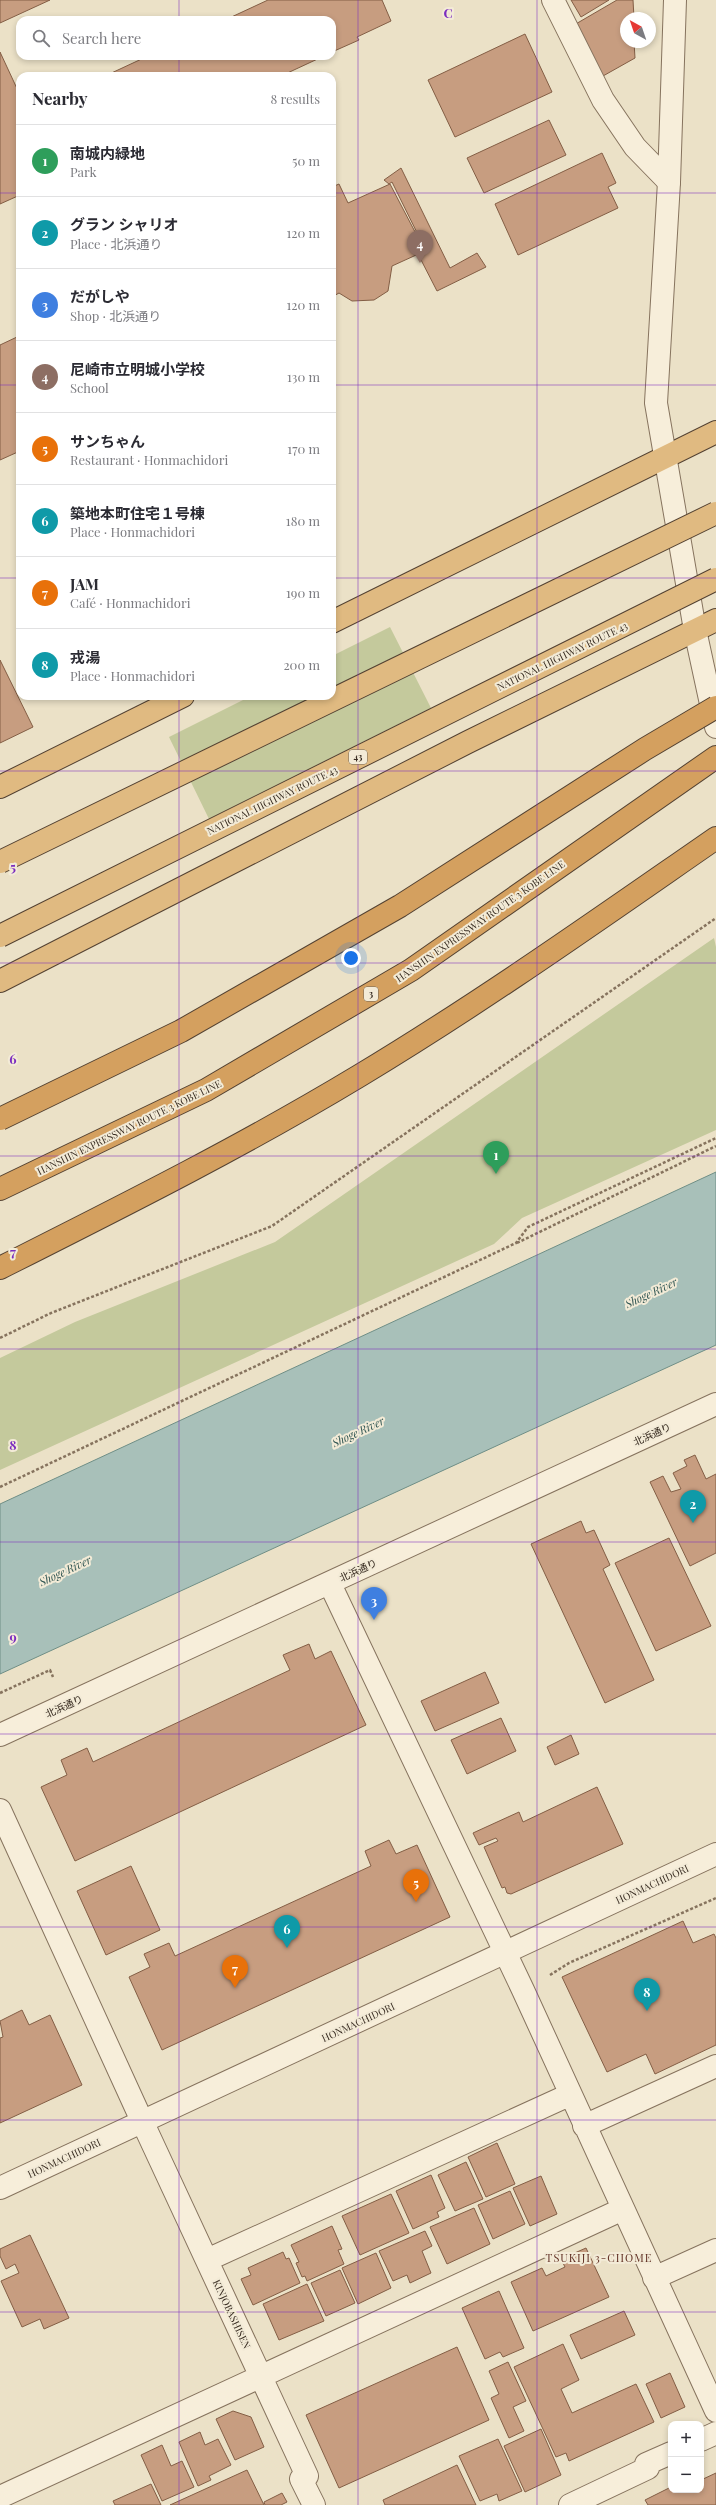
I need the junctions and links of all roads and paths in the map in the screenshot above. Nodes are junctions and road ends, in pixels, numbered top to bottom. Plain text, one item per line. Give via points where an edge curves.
1 (553, 0) edge
2 (676, 0) edge
3 (669, 182) junction
4 (716, 432) edge
5 (665, 457) junction
6 (716, 513) edge
7 (716, 579) edge
8 (336, 620) edge
9 (716, 620) edge
10 (695, 630) junction
11 (336, 698) edge
12 (175, 700) edge
13 (332, 700) edge
14 (716, 707) edge
15 (716, 728) edge
16 (716, 757) edge
17 (0, 787) edge
18 (716, 838) edge
19 (0, 862) edge
20 (716, 918) edge
21 (0, 936) edge
22 (0, 981) edge
23 (0, 1119) edge
24 (716, 1138) edge
25 (716, 1146) edge
26 (0, 1189) edge
27 (516, 1243) junction
28 (0, 1268) edge
29 (0, 1338) edge
30 (716, 1404) edge
31 (0, 1487) edge
32 (330, 1584) junction
33 (55, 1682) dead end
34 (0, 1693) edge
35 (0, 1735) edge
36 (0, 1810) edge
37 (716, 1854) edge
38 (716, 1898) edge
39 (506, 1953) junction
40 (546, 1978) dead end
41 (716, 2066) edge
42 (569, 2095) junction
43 (142, 2122) junction
44 (584, 2126) junction
45 (0, 2188) edge
46 (622, 2208) junction
47 (716, 2250) edge
48 (207, 2260) junction
49 (654, 2278) junction
50 (260, 2375) junction
51 (716, 2411) edge
52 (716, 2433) edge
53 (704, 2439) edge
54 (668, 2454) edge
55 (0, 2497) edge
56 (314, 2505) edge
57 (570, 2505) edge

1 - 3 street via 603,100 635,148
2 - 3 street
3 - 5 street via 656,403
4 - 5 highway
5 - 8 highway
5 - 10 street
6 - 11 highway, bridge
7 - 21 highway, NATIONAL HIGHWAY ROUTE 43 / 43, bridge
9 - 10 highway
10 - 15 street
10 - 22 highway
12 - 17 highway
13 - 19 highway, bridge
14 - 23 highway, bridge via 645,749 400,906 181,1031
16 - 26 highway, HANSHIN EXPRESSWAY ROUTE 3 KOBE LINE / 3 via 411,970 206,1090
18 - 28 highway via 535,963 359,1076 168,1183
20 - 29 path via 272,1226 51,1313
24 - 27 path via 528,1227
25 - 27 path
27 - 31 path
30 - 32 street, 北浜通り
32 - 35 street, 北浜通り
32 - 39 street
33 - 34 path via 50,1670
36 - 43 street, KINJOBASHISEN
37 - 39 street, HONMACHIDORI
38 - 40 path via 554,1970
39 - 42 street
39 - 43 street, HONMACHIDORI
41 - 44 street
42 - 44 street
42 - 48 street
43 - 45 street, HONMACHIDORI
43 - 48 street, KINJOBASHISEN
44 - 46 street
46 - 49 street
46 - 50 street
47 - 49 street
48 - 50 street, KINJOBASHISEN
49 - 51 street
50 - 55 street
50 - 56 street, KINJOBASHISEN via 307,2476 302,2479
52 - 53 street
54 - 57 street via 646,2464 648,2468

